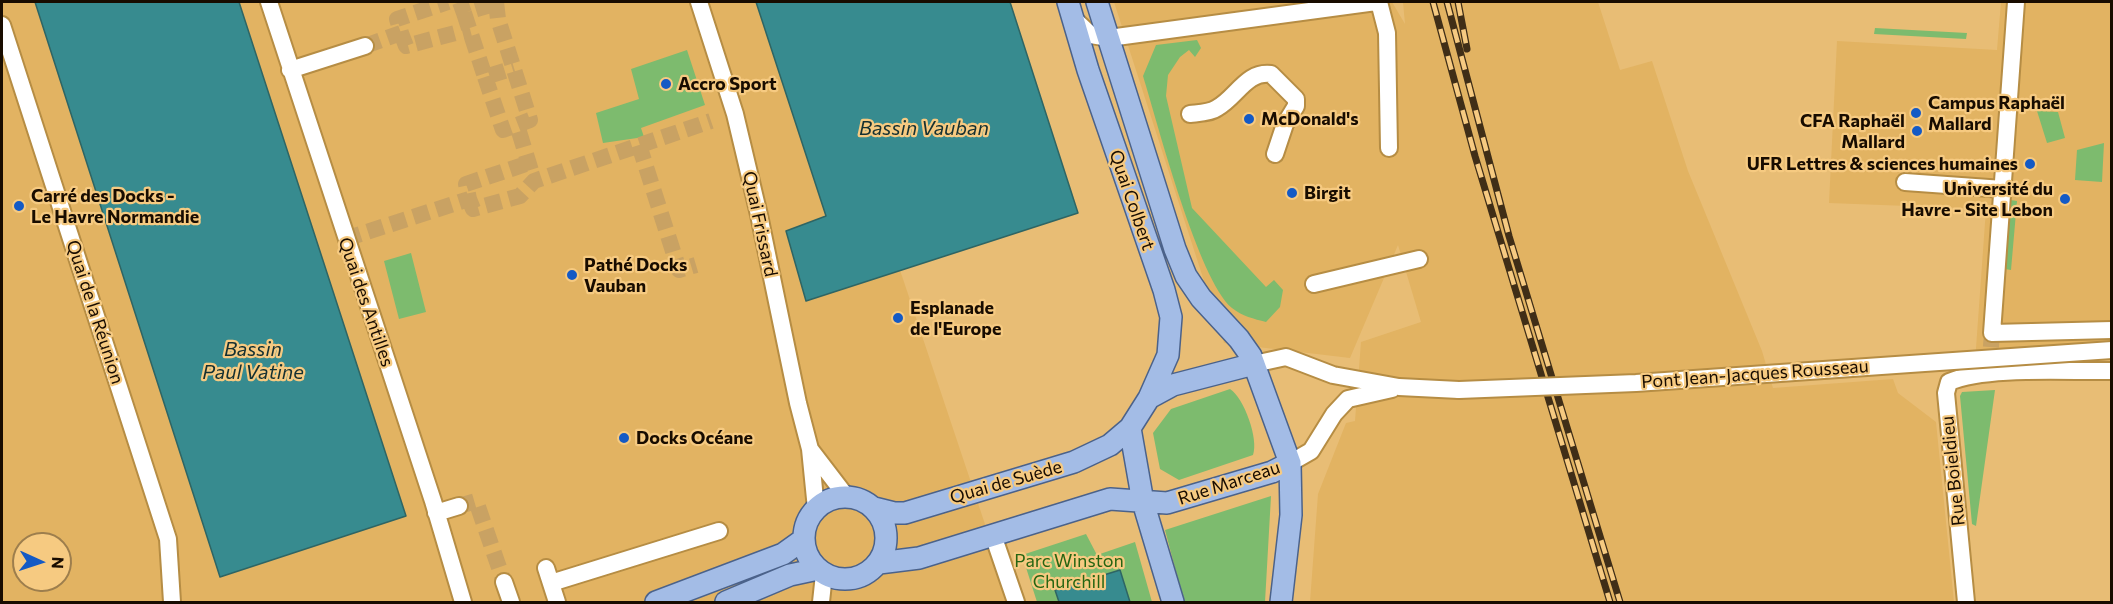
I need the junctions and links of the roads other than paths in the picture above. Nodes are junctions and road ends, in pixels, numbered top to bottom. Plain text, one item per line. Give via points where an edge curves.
1 (269, 2) edge
2 (699, 2) edge
3 (1096, 2) edge
4 (1377, 2) edge
5 (2016, 2) edge
6 (1070, 10) edge
7 (2, 25) edge
8 (1108, 38) junction
9 (365, 46) tunnel mouth
10 (290, 70) junction
11 (1088, 70) junction
12 (1190, 114) dead end
13 (1389, 148) dead end
14 (1275, 154) dead end
15 (1905, 182) dead end
16 (2004, 189) junction
17 (1419, 258) dead end
18 (1314, 284) dead end
19 (2112, 330) edge
20 (2112, 350) edge
21 (1254, 364) junction
22 (2112, 371) edge
23 (1399, 387) junction
24 (1149, 398) junction
25 (1130, 428) junction
26 (810, 448) junction
27 (1311, 451) joint
28 (1290, 463) junction
29 (846, 496) junction
30 (1143, 502) junction
31 (459, 506) tunnel mouth
32 (434, 507) junction
33 (874, 508) junction
34 (816, 509) junction
35 (719, 531) dead end
36 (993, 535) junction
37 (804, 538) junction
38 (879, 563) junction
39 (821, 571) junction
40 (504, 582) tunnel mouth
41 (1282, 601) edge
42 (172, 603) edge
43 (463, 603) edge
44 (511, 603) edge
45 (557, 603) edge
46 (656, 603) edge
47 (726, 603) edge
48 (820, 603) edge
49 (1016, 603) edge
50 (1173, 603) edge
51 (1966, 603) edge

1 - 10 street, Quai des Antilles
2 - 26 street, Quai Frissard via 735,114
3 - 8 main road, Quai Colbert
4 - 8 street
4 - 13 street via 1387,33
5 - 16 street
6 - 8 street via 1091,35
6 - 11 main road, Quai Colbert
7 - 42 street, Quai de la Réunion via 168,539
8 - 11 street via 1089,55
8 - 21 main road, Quai Colbert via 1186,276 1239,339
9 - 10 street
10 - 32 street, Quai des Antilles
11 - 24 main road, Quai Colbert via 1170,317 1168,355
12 - 14 street via 1217,108 1252,77 1271,74 1296,99
15 - 16 street
16 - 19 street via 1992,333
17 - 18 street
20 - 23 street, Pont Jean-Jacques Rousseau, bridge via 1636,383 1472,390
21 - 23 street, Pont Jean-Jacques Rousseau via 1294,358 1333,375
21 - 24 main road via 1173,385
21 - 28 main road, Quai Colbert
22 - 51 street, Rue Boieldieu via 1989,374 1962,376 1949,382 1946,393
23 - 27 street, Pont Jean-Jacques Rousseau via 1348,399
24 - 25 main road, Quai Colbert
25 - 30 main road
25 - 33 main road, Quai de Suède via 1110,445 1074,462 905,513
26 - 29 street, Quai Frissard
26 - 34 street, Quai Frissard
27 - 28 street, Rue Marceau
28 - 30 main road, Rue Marceau via 1167,503
28 - 41 main road, Quai Colbert via 1291,515
29 - 33 main road
29 - 34 main road
30 - 36 main road via 1110,499
30 - 50 main road
31 - 32 street
32 - 43 street, Quai des Antilles
33 - 38 main road via 886,532
34 - 37 main road
35 - 45 street via 548,575
36 - 38 main road via 919,558
36 - 49 street
37 - 39 main road via 806,550
37 - 46 main road via 783,554
38 - 39 main road via 860,577 848,579
39 - 47 main road via 789,575
39 - 48 street
40 - 44 street

